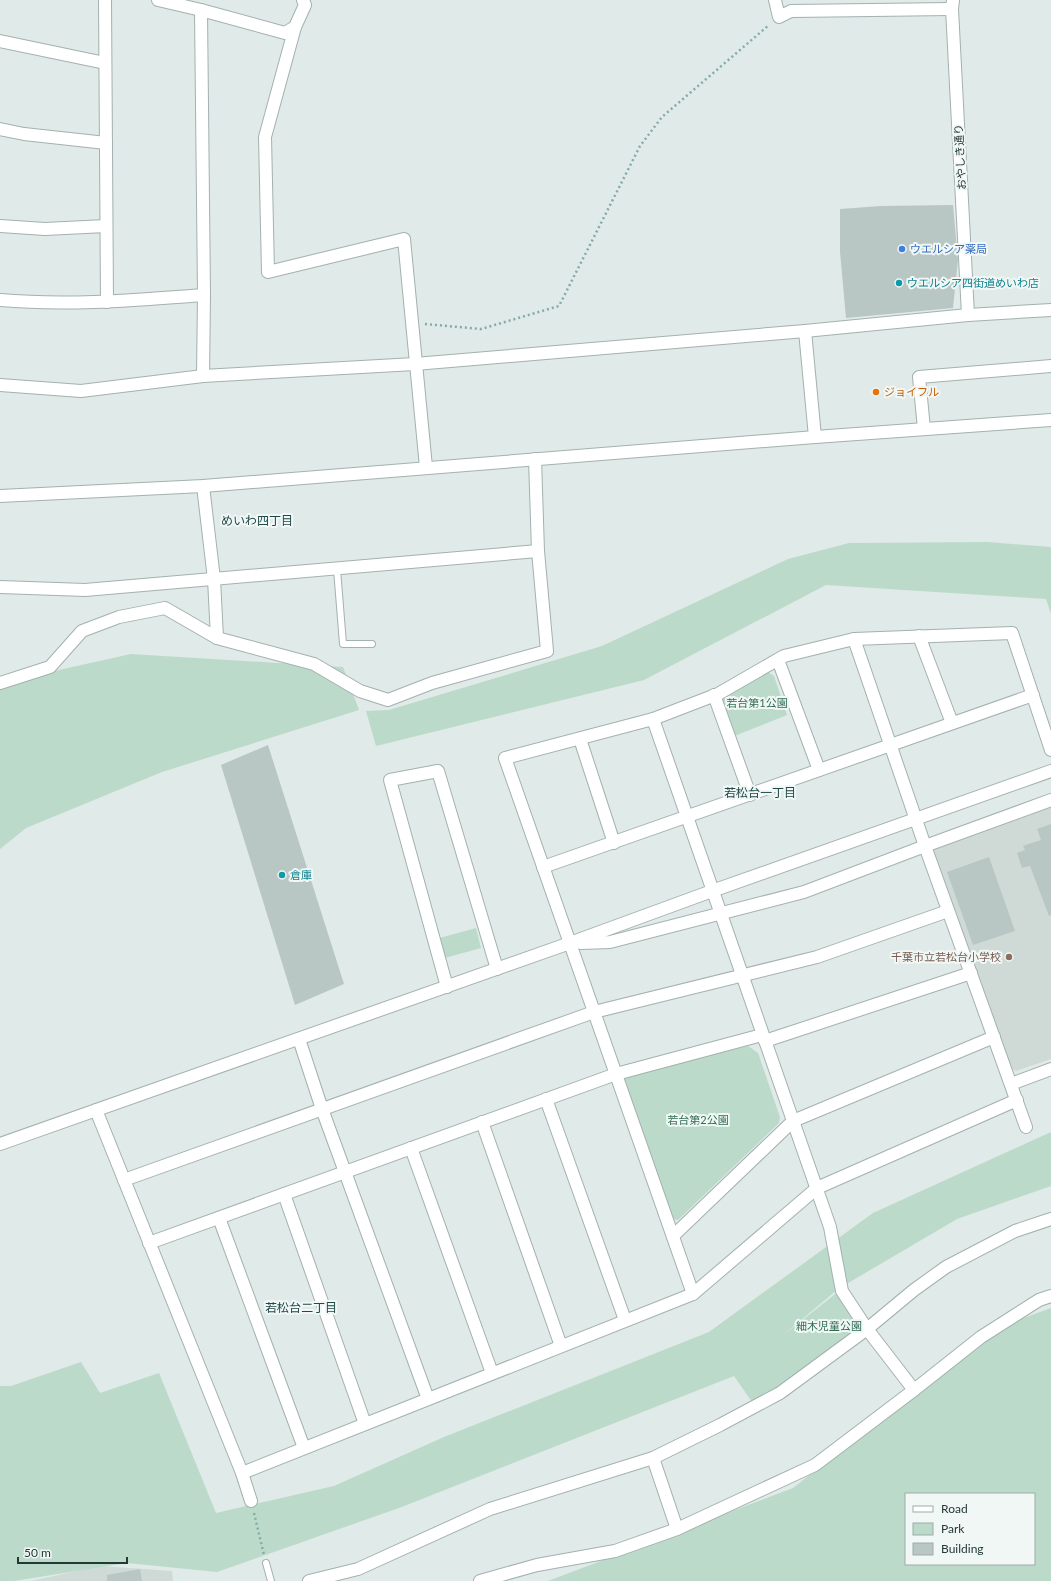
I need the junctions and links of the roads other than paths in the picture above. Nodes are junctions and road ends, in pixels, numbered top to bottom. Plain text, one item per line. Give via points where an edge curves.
1 (105, 0) edge
2 (158, 0) edge
3 (303, 0) edge
4 (775, 0) edge
5 (953, 4) edge
6 (201, 10) junction
7 (294, 28) junction
8 (0, 41) edge
9 (105, 63) junction
10 (0, 129) edge
11 (106, 143) junction
12 (0, 226) edge
13 (106, 226) junction
14 (204, 295) junction
15 (0, 300) edge
16 (107, 302) junction
17 (1051, 310) edge
18 (968, 315) junction
19 (805, 332) junction
20 (415, 364) junction
21 (1051, 366) edge
22 (204, 376) junction
23 (0, 385) edge
24 (1051, 420) edge
25 (924, 429) junction
26 (815, 437) junction
27 (535, 459) junction
28 (426, 468) junction
29 (203, 486) junction
30 (0, 496) edge
31 (538, 551) junction
32 (337, 569) junction
33 (214, 579) junction
34 (0, 587) edge
35 (919, 636) junction
36 (217, 638) junction
37 (854, 639) junction
38 (372, 644) dead end
39 (778, 660) junction
40 (0, 683) edge
41 (1033, 694) junction
42 (714, 695) junction
43 (653, 719) junction
44 (952, 723) junction
45 (580, 739) junction
46 (890, 745) junction
47 (1051, 750) edge
48 (819, 770) junction
49 (1051, 771) edge
50 (750, 795) junction
51 (1051, 800) edge
52 (687, 818) junction
53 (915, 819) junction
54 (614, 843) junction
55 (925, 846) junction
56 (543, 867) junction
57 (713, 891) junction
58 (948, 910) junction
59 (720, 914) junction
60 (570, 943) junction
61 (497, 969) junction
62 (971, 972) junction
63 (741, 975) junction
64 (447, 987) junction
65 (594, 1012) junction
66 (994, 1037) junction
67 (764, 1038) junction
68 (299, 1039) junction
69 (1051, 1069) edge
70 (616, 1074) junction
71 (1011, 1084) junction
72 (546, 1099) junction
73 (1017, 1100) junction
74 (322, 1109) junction
75 (96, 1110) junction
76 (793, 1121) junction
77 (482, 1122) junction
78 (1026, 1127) dead end
79 (0, 1144) edge
80 (411, 1148) junction
81 (345, 1172) junction
82 (124, 1180) junction
83 (816, 1188) junction
84 (284, 1194) junction
85 (219, 1218) junction
86 (1051, 1219) edge
87 (673, 1236) junction
88 (149, 1243) junction
89 (693, 1294) junction
90 (1051, 1296) edge
91 (626, 1320) junction
92 (867, 1329) junction
93 (561, 1346) junction
94 (492, 1373) junction
95 (914, 1390) junction
96 (428, 1399) junction
97 (365, 1424) junction
98 (304, 1448) junction
99 (653, 1458) junction
100 (242, 1473) junction
101 (251, 1501) road end
102 (677, 1529) junction
103 (266, 1563) road end
104 (271, 1581) edge
105 (309, 1581) edge
106 (480, 1581) edge

1 - 9 street
2 - 6 street
3 - 7 street via 304,5
4 - 5 street via 779,16 791,11
5 - 18 street, おやしき通り
6 - 7 street via 285,33
6 - 14 street
7 - 20 street via 265,137 268,272 404,239
8 - 9 street
9 - 11 street
10 - 11 street
11 - 13 street
12 - 13 street via 45,229
13 - 16 street
14 - 16 street
14 - 22 street
15 - 16 street via 29,303
17 - 18 street
18 - 19 street
19 - 20 street
19 - 26 street
20 - 22 street
20 - 28 street
21 - 25 street via 919,377
22 - 23 street via 81,391
24 - 25 street
25 - 26 street
26 - 27 street
27 - 28 street
27 - 31 street
28 - 29 street
29 - 30 street
29 - 33 street
31 - 32 street
31 - 36 street via 547,652 432,683 388,700 360,691 314,664
32 - 33 street
32 - 38 lane via 343,644
33 - 34 street via 85,590
33 - 36 street
35 - 37 street
35 - 41 street via 1012,633
35 - 44 street
36 - 40 street via 166,608 119,617 82,632 50,667
37 - 39 street via 784,656
37 - 46 street
39 - 42 street
39 - 48 street
41 - 44 street
41 - 47 street
42 - 43 street
42 - 50 street
43 - 45 street
43 - 52 street
44 - 46 street
45 - 54 street
45 - 56 street via 505,758
46 - 48 street
46 - 53 street
48 - 50 street
49 - 53 street
50 - 52 street
51 - 55 street
52 - 54 street
52 - 57 street
53 - 55 street
53 - 57 street
54 - 56 street
55 - 58 street
55 - 59 street via 804,892
56 - 60 street
57 - 59 street
57 - 60 street
58 - 62 street
58 - 63 street via 818,957
59 - 60 street via 610,942
59 - 63 street
60 - 61 street
60 - 65 street
61 - 64 street
61 - 64 street via 438,771 390,780
62 - 66 street
62 - 67 street
63 - 65 street
63 - 67 street
64 - 68 street
65 - 70 street
65 - 74 street
66 - 71 street
66 - 76 street
67 - 70 street
67 - 76 street
68 - 74 street
68 - 75 street
69 - 71 street
70 - 72 street
70 - 87 street
71 - 73 street
72 - 77 street
72 - 91 street
73 - 78 street
73 - 83 street
74 - 81 street
74 - 82 street
75 - 79 street
75 - 82 street
76 - 83 street
76 - 87 street
77 - 80 street
77 - 93 street
80 - 81 street
80 - 94 street
81 - 84 street
81 - 96 street
82 - 88 street
83 - 89 street
83 - 92 street via 830,1227 842,1291
84 - 85 street
84 - 97 street
85 - 88 street
85 - 98 street
86 - 92 street via 1015,1231 946,1267
87 - 89 street
88 - 100 street
89 - 91 street
90 - 95 street via 1039,1300 981,1337
91 - 93 street
92 - 95 street
92 - 99 street via 780,1393 720,1426
93 - 94 street
94 - 96 street
95 - 102 street via 816,1465
96 - 97 street
97 - 98 street
98 - 100 street
99 - 102 street
99 - 105 street via 490,1509 358,1569
100 - 101 street
102 - 106 street via 615,1551 537,1565
103 - 104 lane

